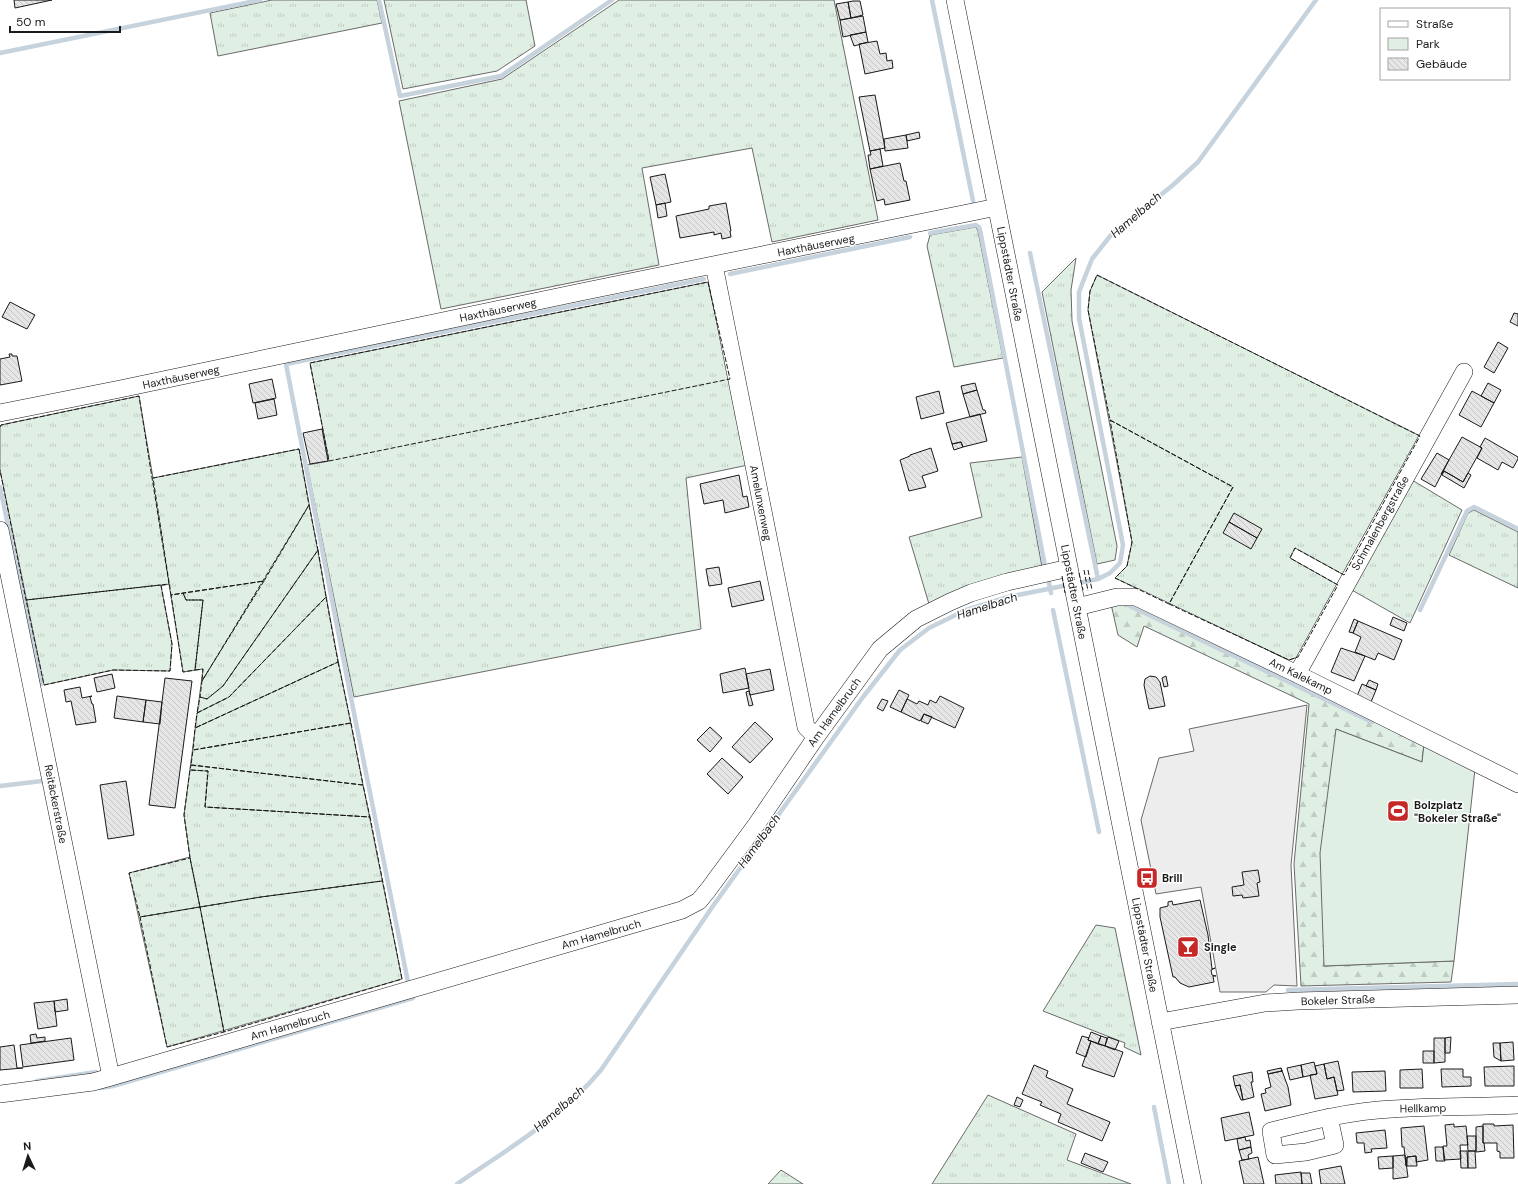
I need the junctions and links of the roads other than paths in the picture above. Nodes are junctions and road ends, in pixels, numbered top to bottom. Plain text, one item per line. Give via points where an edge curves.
1 (955, 0) edge
2 (997, 207) junction
3 (714, 265) junction
4 (1464, 372) dead end
5 (0, 413) edge
6 (0, 530) edge
7 (1070, 570) junction
8 (1076, 601) junction
9 (1297, 674) junction
10 (816, 736) junction
11 (1518, 784) edge
12 (1518, 995) edge
13 (1160, 1022) junction
14 (111, 1077) junction
15 (0, 1094) edge
16 (1518, 1106) edge
17 (1329, 1117) dead end
18 (1193, 1184) edge

1 - 2 street, Lippstädter Straße
2 - 3 street, Haxthäuserweg
2 - 7 street, Lippstädter Straße
3 - 5 street, Haxthäuserweg
3 - 10 street, Amelunxenweg via 806,727
4 - 9 street, Schmalenbergstraße
6 - 14 street, Reitäckerstraße
7 - 8 street, Lippstädter Straße
7 - 10 street, Am Hamelbruch via 1007,582 971,593 916,619 880,649
8 - 9 street, Am Kalekamp via 1136,597
8 - 13 street, Lippstädter Straße
9 - 11 street, Am Kalekamp
10 - 14 street, Am Hamelbruch via 708,890 699,901 682,910
12 - 13 street, Bokeler Straße via 1265,1003
13 - 18 street, Lippstädter Straße
14 - 15 street, Am Hamelbruch via 93,1082
16 - 17 street, Hellkamp via 1392,1109

